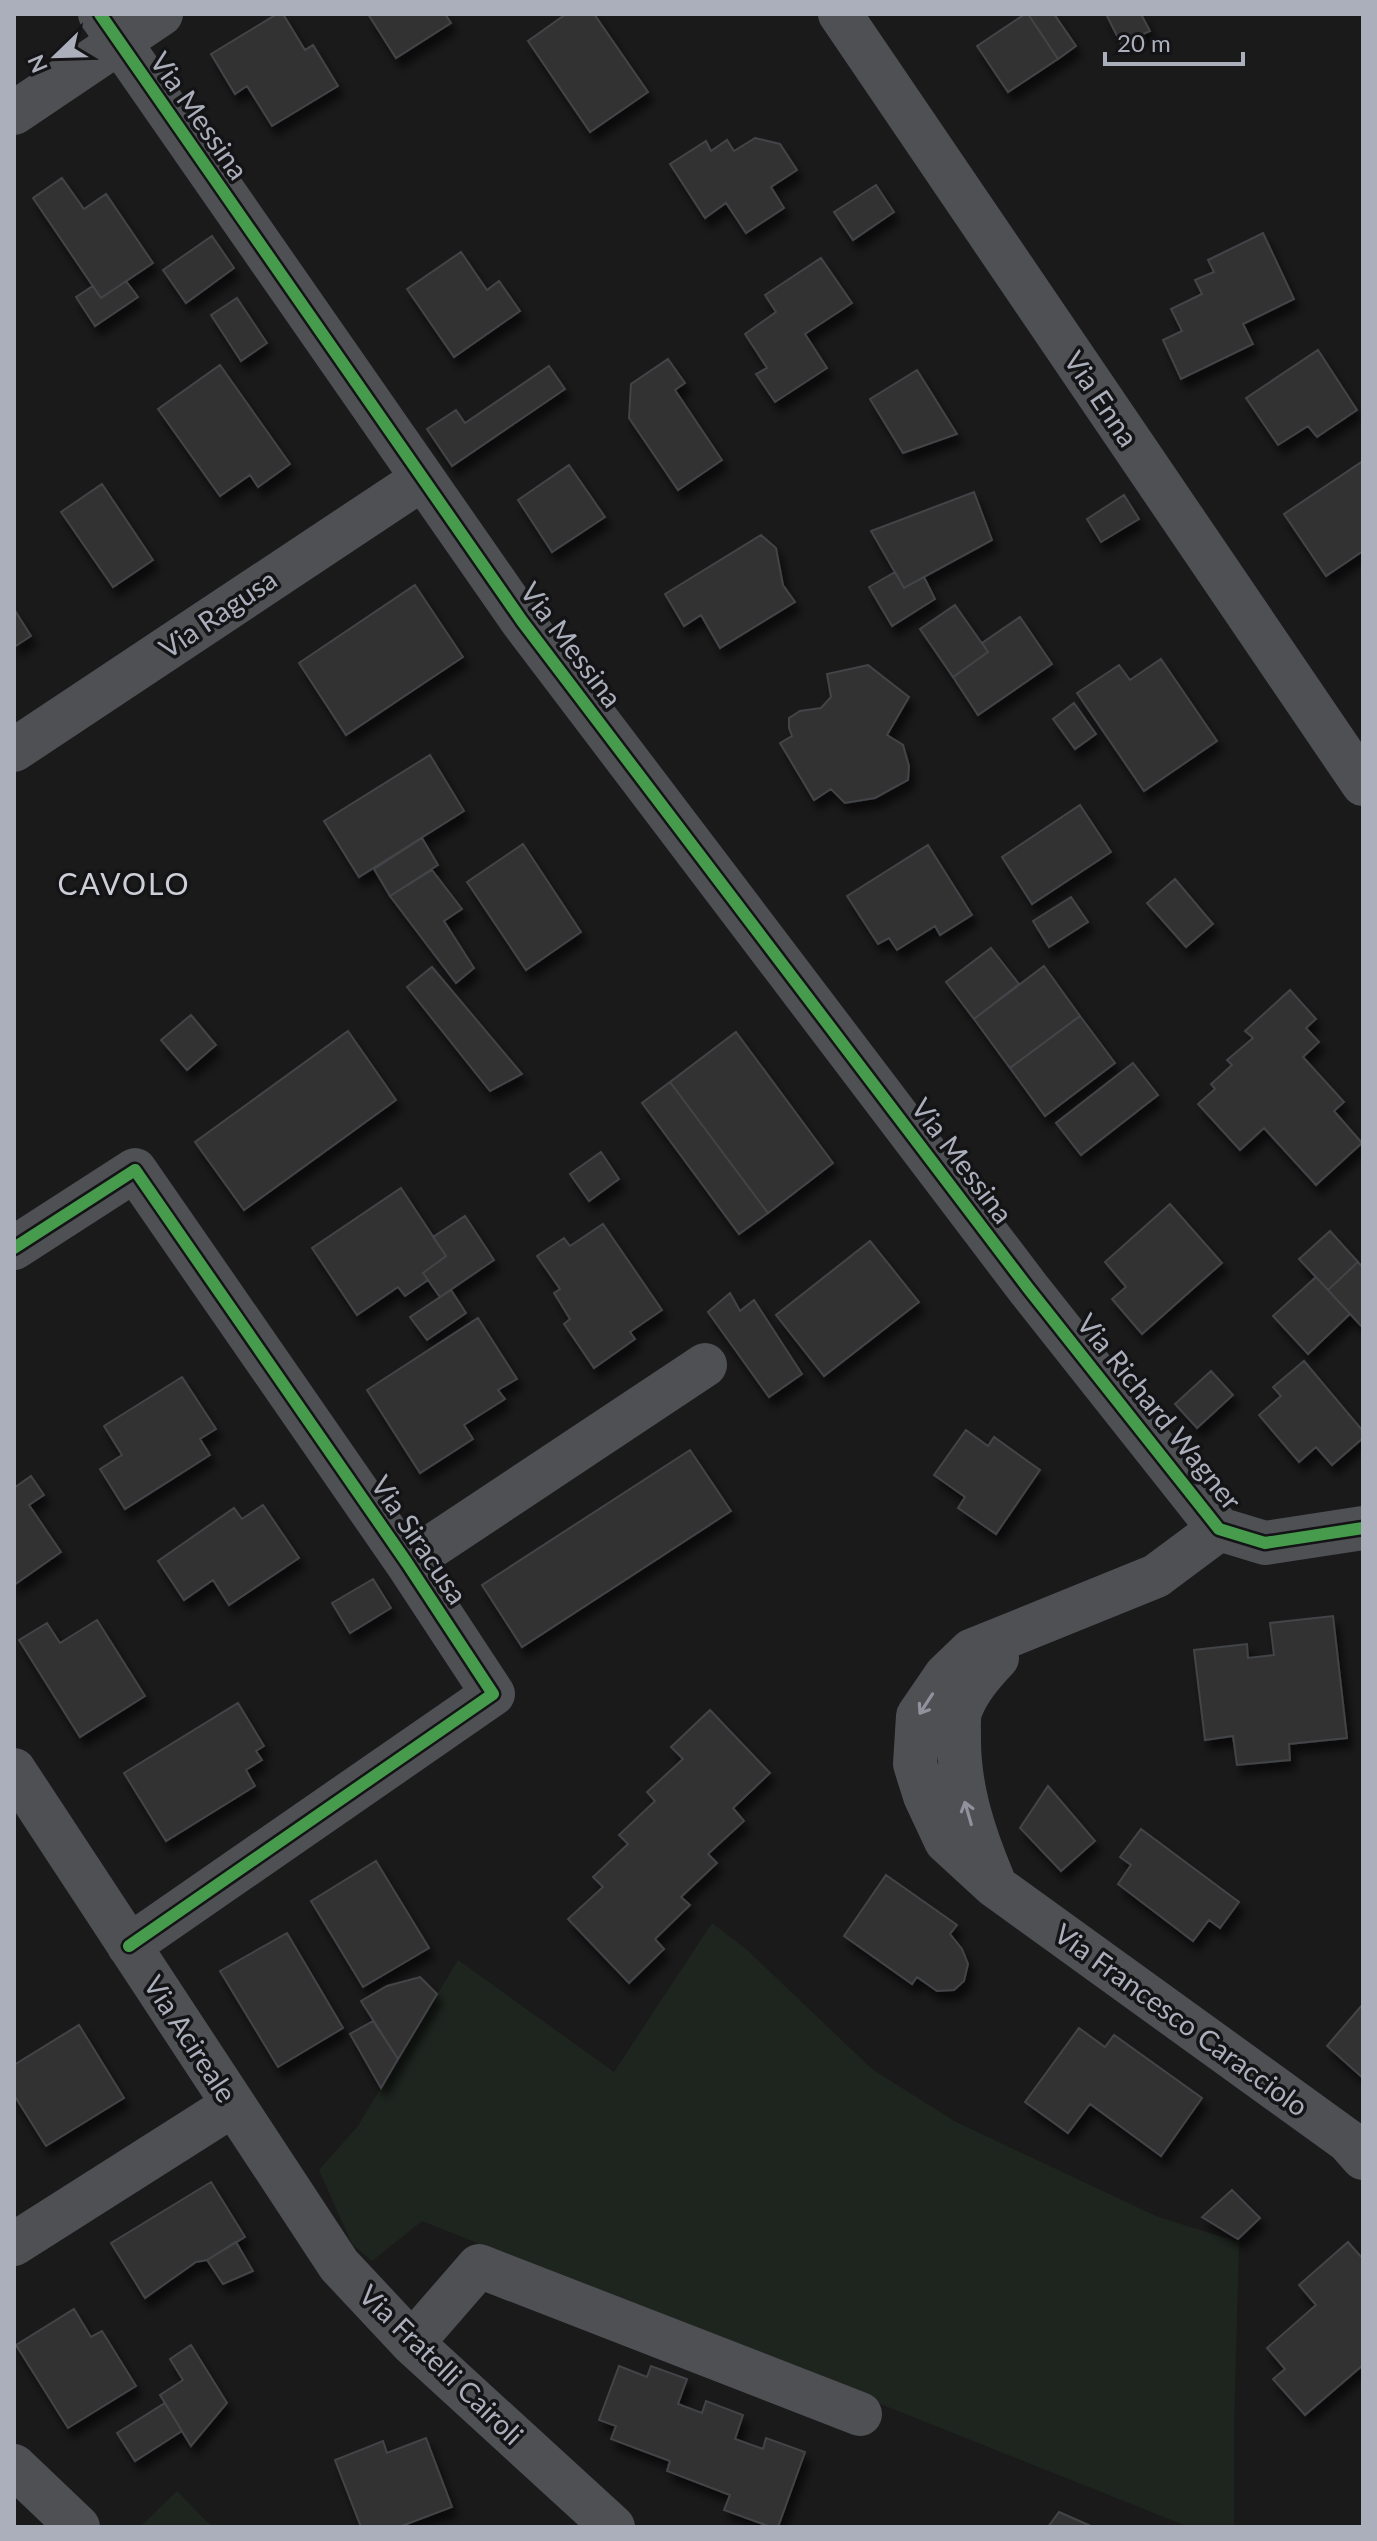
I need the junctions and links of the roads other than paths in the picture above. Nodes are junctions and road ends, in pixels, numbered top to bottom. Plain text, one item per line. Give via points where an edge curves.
1 (161, 14) edge
2 (840, 14) edge
3 (109, 29) edge
4 (14, 113) edge
5 (422, 479) junction
6 (14, 750) edge
7 (1363, 784) edge
8 (14, 1248) edge
9 (1028, 1288) joint
10 (705, 1365) dead end
11 (1363, 1528) edge
12 (1219, 1529) junction
13 (407, 1563) junction
14 (14, 1770) edge
15 (129, 1946) junction
16 (233, 2105) junction
17 (1363, 2158) edge
18 (288, 2188) joint
19 (14, 2244) edge
20 (412, 2343) junction
21 (860, 2414) dead end
22 (14, 2466) edge
23 (78, 2527) edge
24 (613, 2527) edge

1 - 3 street
2 - 7 street, Via Enna
3 - 4 street
3 - 5 street, Via Messina
5 - 6 street, Via Ragusa
5 - 9 street, Via Messina via 522,621
8 - 13 street, Via Siracusa via 135,1170
9 - 12 street, Via Richard Wagner
10 - 13 street
11 - 12 street, Via Richard Wagner via 1265,1543
12 - 17 street, Via Francesco Caracciolo via 1156,1576 971,1651 946,1675 918,1716 915,1764 946,1841 995,1886 1348,2141
13 - 15 street, Via Siracusa via 493,1694
14 - 15 street, Via Acireale
15 - 16 street, Via Acireale
16 - 18 street, Via Acireale
16 - 19 street
18 - 20 street, Via Fratelli Cairoli via 339,2265
20 - 21 street via 479,2266
20 - 24 street, Via Fratelli Cairoli
22 - 23 street

